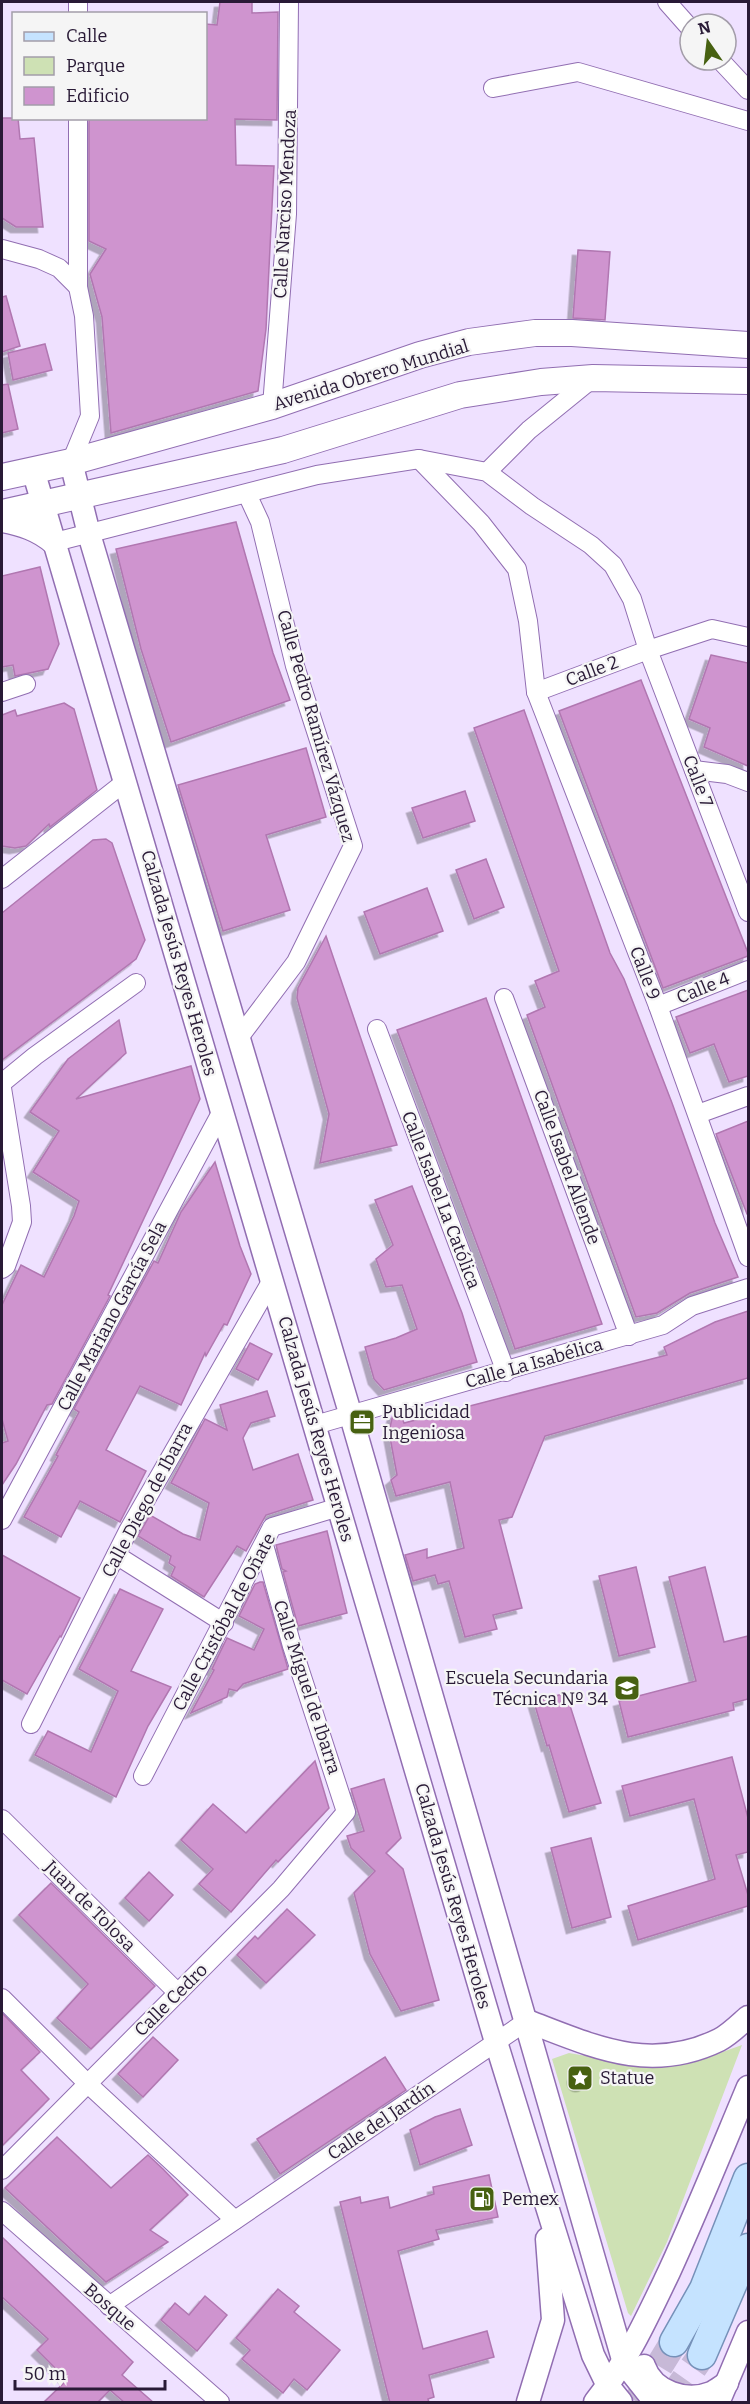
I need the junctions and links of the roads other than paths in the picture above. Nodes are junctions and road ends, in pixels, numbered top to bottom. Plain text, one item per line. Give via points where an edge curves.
1 (289, 2) edge
2 (667, 2) edge
3 (678, 14) edge
4 (731, 72) edge
5 (493, 88) dead end
6 (748, 90) edge
7 (78, 120) edge
8 (748, 121) edge
9 (2, 249) edge
10 (78, 287) junction
11 (748, 345) edge
12 (594, 378) junction
13 (748, 381) edge
14 (272, 406) junction
15 (419, 459) junction
16 (71, 462) junction
17 (33, 470) junction
18 (487, 472) junction
19 (2, 477) edge
20 (247, 494) junction
21 (78, 496) junction
22 (45, 504) junction
23 (2, 513) edge
24 (2, 519) edge
25 (89, 534) junction
26 (56, 542) junction
27 (748, 637) edge
28 (648, 650) junction
29 (26, 684) dead end
30 (2, 692) edge
31 (536, 692) junction
32 (694, 770) junction
33 (125, 782) junction
34 (748, 782) edge
35 (2, 879) edge
36 (748, 912) edge
37 (748, 970) edge
38 (136, 983) dead end
39 (504, 998) dead end
40 (658, 1006) junction
41 (377, 1029) dead end
42 (238, 1040) junction
43 (2, 1083) edge
44 (2, 1088) edge
45 (748, 1096) edge
46 (222, 1111) junction
47 (698, 1113) junction
48 (748, 1257) edge
49 (2, 1269) edge
50 (272, 1280) junction
51 (748, 1288) edge
52 (629, 1336) junction
53 (506, 1372) junction
54 (351, 1416) junction
55 (315, 1425) junction
56 (339, 1507) junction
57 (2, 1520) edge
58 (264, 1545) junction
59 (116, 1555) junction
60 (224, 1623) junction
61 (31, 1724) dead end
62 (143, 1776) dead end
63 (2, 1819) edge
64 (335, 1826) joint
65 (178, 1993) junction
66 (2, 1998) edge
67 (748, 2018) edge
68 (527, 2021) junction
69 (496, 2042) junction
70 (88, 2084) junction
71 (748, 2087) edge
72 (2, 2170) edge
73 (748, 2178) edge
74 (544, 2201) junction
75 (2, 2211) edge
76 (235, 2220) junction
77 (748, 2248) edge
78 (109, 2306) junction
79 (748, 2332) edge
80 (640, 2335) junction
81 (674, 2343) tunnel mouth
82 (702, 2355) tunnel mouth
83 (624, 2363) junction
84 (723, 2396) edge
85 (608, 2397) edge
86 (220, 2403) edge
87 (528, 2403) edge
88 (655, 2403) edge

1 - 14 street, Calle Narciso Mendoza via 287,214
2 - 3 street
4 - 6 street
5 - 8 street via 578,72
7 - 10 street
9 - 10 street via 60,268
10 - 16 street via 84,316 90,416
11 - 14 main road, Avenida Obrero Mundial via 534,333 469,342 420,355
12 - 13 main road
12 - 18 street via 529,430
12 - 21 main road via 460,395 283,450
14 - 16 main road, Avenida Obrero Mundial
15 - 18 street
15 - 20 street via 317,475
15 - 31 street, Calle 9 via 481,523 517,569
16 - 17 main road, Avenida Obrero Mundial
16 - 21 street, Calzada Jesús Reyes Heroles
17 - 19 main road, Avenida Obrero Mundial
17 - 22 street, Calzada Jesús Reyes Heroles
18 - 28 street, Calle 7 via 591,545 613,565 632,598
20 - 25 street
20 - 42 street, Calle Pedro Ramírez Vázquez via 260,522 295,666 353,846 296,962
21 - 22 main road
21 - 25 street, Calzada Jesús Reyes Heroles
22 - 23 main road
22 - 26 street, Calzada Jesús Reyes Heroles
24 - 26 main road via 28,525
25 - 26 street
25 - 42 street, Calzada Jesús Reyes Heroles
26 - 33 street, Calzada Jesús Reyes Heroles
27 - 28 street, Calle 2 via 712,629
28 - 31 street, Calle 2
28 - 32 street, Calle 7
29 - 30 street
31 - 40 street, Calle 9
32 - 34 street via 727,774
32 - 36 street, Calle 7
33 - 35 street
33 - 46 street, Calzada Jesús Reyes Heroles
37 - 40 street, Calle 4
38 - 43 street
39 - 52 street, Calle Isabel Allende
40 - 47 street, Calle 9
41 - 53 street, Calle Isabel La Católica
42 - 54 street, Calzada Jesús Reyes Heroles
44 - 49 street via 22,1222
45 - 47 street
46 - 50 street, Calzada Jesús Reyes Heroles
46 - 57 street, Calle Mariano García Sela
47 - 48 street, Calle 9
50 - 55 street, Calzada Jesús Reyes Heroles
50 - 59 street, Calle Diego de Ibarra
51 - 52 street, Calle La Isabélica via 692,1306 663,1325
52 - 53 street, Calle La Isabélica
53 - 54 street, Calle La Isabélica
54 - 55 street, Calle La Isabélica
54 - 68 street, Calzada Jesús Reyes Heroles
55 - 56 street, Calzada Jesús Reyes Heroles
56 - 58 street, Calle Cristóbal de Oñate via 272,1527
56 - 69 street, Calzada Jesús Reyes Heroles
58 - 60 street, Calle Cristóbal de Oñate
58 - 64 street, Calle Miguel de Ibarra via 346,1812
59 - 60 street
59 - 61 street, Calle Diego de Ibarra
60 - 62 street, Calle Cristóbal de Oñate
63 - 65 street, Juan de Tolosa
64 - 65 street, Calle Cedro via 281,1889
65 - 70 street, Calle Cedro
66 - 70 street
67 - 68 street via 720,2039 681,2054 639,2057 598,2048
68 - 69 street, Calle del Jardín
68 - 83 street, Calzada Jesús Reyes Heroles
69 - 74 street, Calzada Jesús Reyes Heroles
69 - 76 street, Calle del Jardín
70 - 72 street, Calle Cedro
70 - 76 street
71 - 80 street
73 - 81 main road via 704,2289
74 - 85 street, Calzada Jesús Reyes Heroles
74 - 87 street via 553,2320
75 - 78 street, Bosque
76 - 78 street, Calle del Jardín
77 - 82 main road
78 - 86 street, Bosque
79 - 84 street
80 - 83 street
80 - 84 street via 646,2371 658,2385 674,2394
83 - 85 street
83 - 88 street

